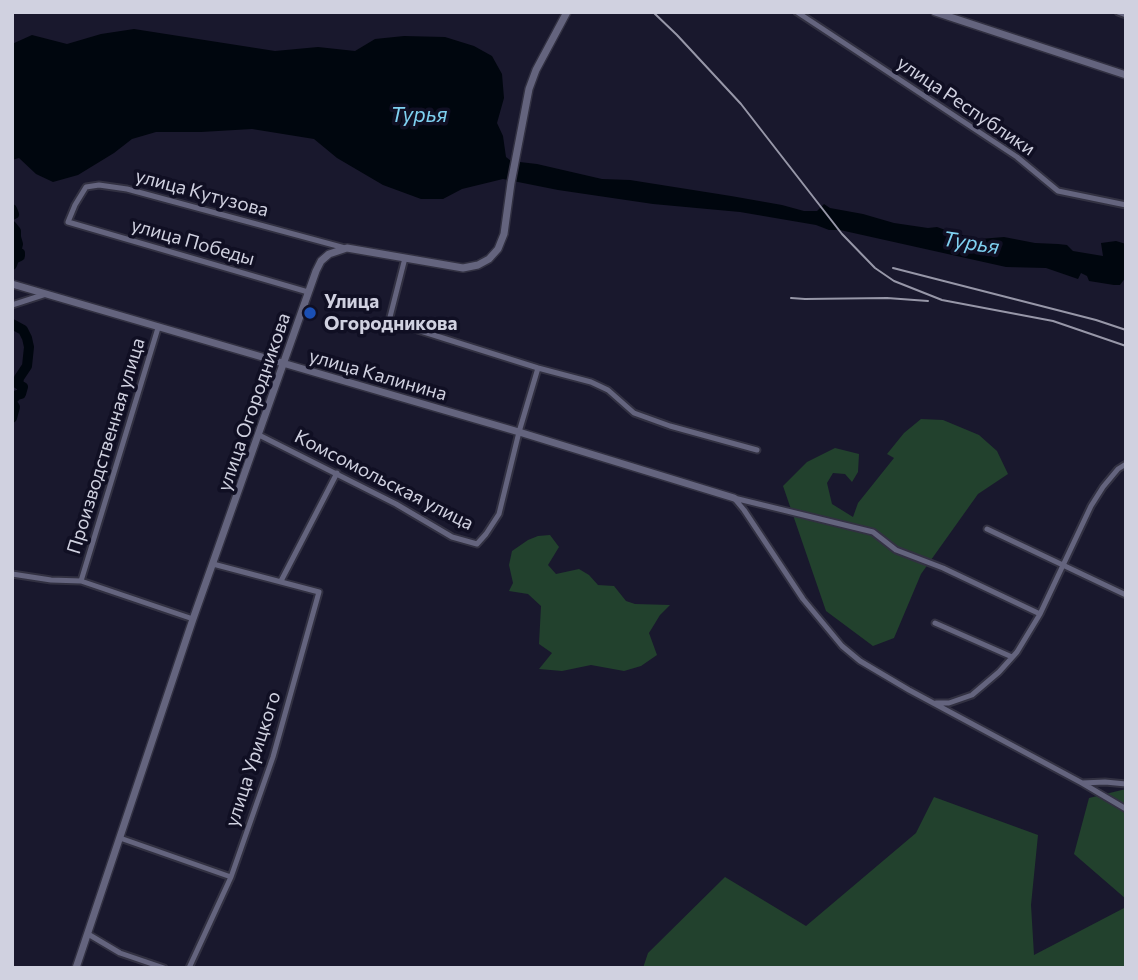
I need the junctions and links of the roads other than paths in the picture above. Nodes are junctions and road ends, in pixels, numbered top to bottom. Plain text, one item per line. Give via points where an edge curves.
1 (567, 12) edge
2 (797, 12) edge
3 (935, 12) edge
4 (1118, 12) edge
5 (1126, 15) edge
6 (1126, 75) edge
7 (1126, 205) edge
8 (68, 222) joint
9 (347, 248) junction
10 (405, 258) junction
11 (12, 284) edge
12 (308, 292) junction
13 (46, 293) junction
14 (12, 305) edge
15 (158, 328) junction
16 (284, 364) junction
17 (538, 368) junction
18 (519, 432) junction
19 (259, 435) junction
20 (757, 450) dead end
21 (1126, 464) edge
22 (337, 473) junction
23 (734, 498) junction
24 (987, 529) dead end
25 (213, 564) junction
26 (1063, 565) junction
27 (12, 574) edge
28 (81, 581) junction
29 (281, 581) junction
30 (1126, 595) edge
31 (1040, 614) junction
32 (193, 618) junction
33 (935, 623) dead end
34 (1012, 657) junction
35 (934, 703) junction
36 (1082, 783) junction
37 (1126, 784) edge
38 (1126, 809) edge
39 (120, 838) junction
40 (232, 877) junction
41 (88, 934) junction
42 (76, 968) edge
43 (164, 968) edge
44 (190, 968) edge

1 - 10 street via 528,89 498,248 489,259 463,268
2 - 7 street, улица Республики via 1009,151 1058,191
3 - 6 street
4 - 5 street
8 - 9 street, улица Кутузова via 86,187 99,185
8 - 12 street, улица Победы
9 - 10 street
9 - 12 street, улица Огородникова via 321,261
10 - 17 street via 389,321
11 - 13 street, улица Калинина
12 - 16 street, улица Огородникова
13 - 14 street
13 - 15 street, улица Калинина
15 - 16 street, улица Калинина
15 - 28 street, Производственная улица
16 - 18 street, улица Калинина
16 - 19 street, улица Огородникова
17 - 18 street, Комсомольская улица
17 - 20 street via 608,390 634,414
18 - 22 street, Комсомольская улица via 499,514 477,544 452,537
18 - 23 street, улица Калинина
19 - 22 street, Комсомольская улица
19 - 25 street, улица Огородникова
21 - 26 street via 1091,506
22 - 29 street
23 - 31 street via 873,532 895,550
23 - 35 street via 803,599 842,646
24 - 26 street
25 - 29 street, улица Урицкого
25 - 32 street, улица Огородникова
26 - 30 street
26 - 31 street
27 - 28 street
28 - 32 street, Производственная улица
29 - 40 street, улица Урицкого via 319,592 273,757
31 - 34 street
32 - 39 street, улица Огородникова
33 - 34 street
34 - 35 street via 972,695
35 - 36 street
36 - 37 street
36 - 38 street
39 - 40 street
39 - 41 street, улица Огородникова
40 - 44 street, улица Урицкого
41 - 42 street, улица Огородникова
41 - 43 street via 120,953

